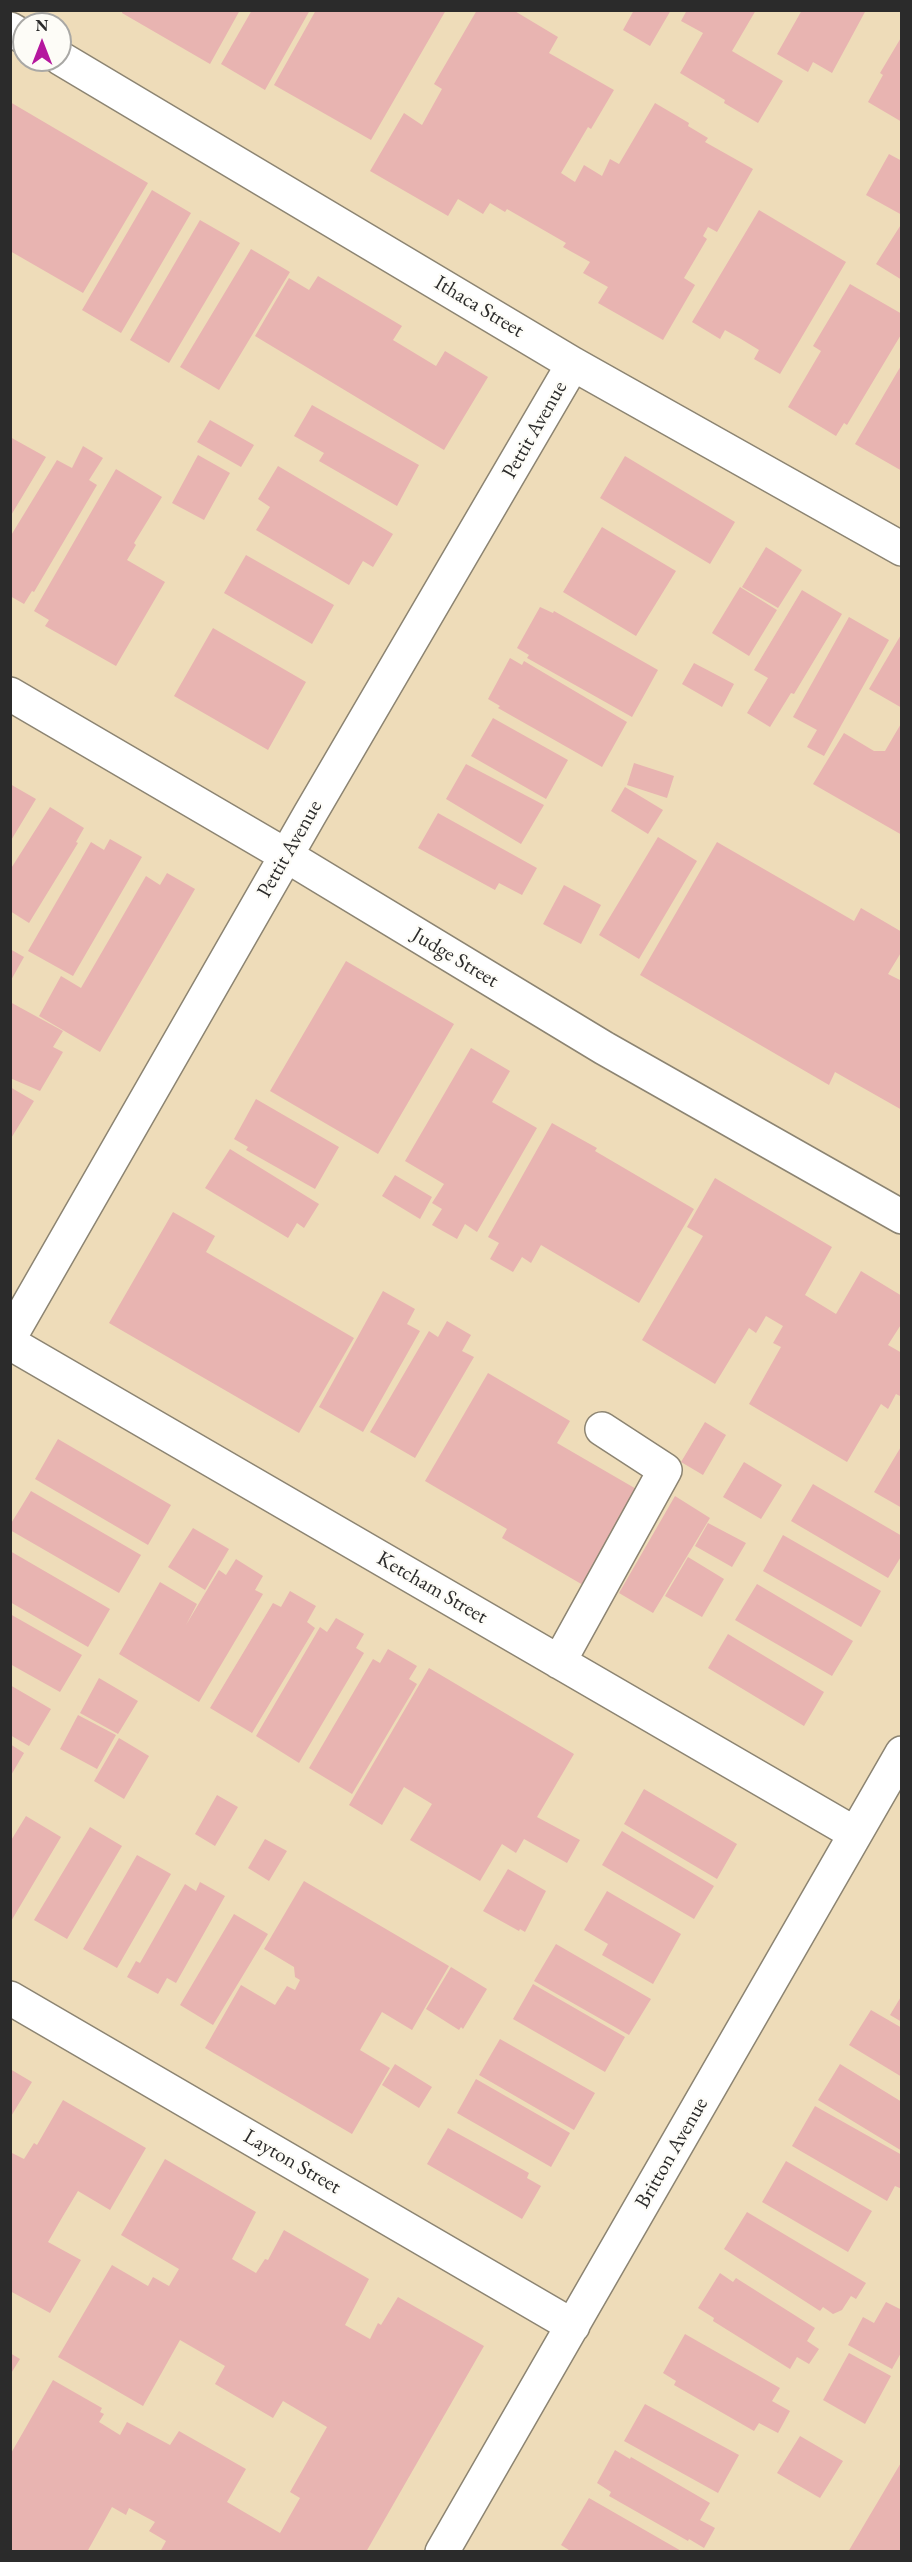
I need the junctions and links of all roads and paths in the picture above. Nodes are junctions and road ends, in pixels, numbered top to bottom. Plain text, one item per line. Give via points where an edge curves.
1 (72, 65) edge
2 (573, 364) junction
3 (902, 549) edge
4 (10, 694) edge
5 (286, 856) junction
6 (902, 1217) edge
7 (10, 1337) edge
8 (10, 1343) edge
9 (602, 1429) dead end
10 (560, 1662) junction
11 (902, 1754) edge
12 (854, 1833) junction
13 (10, 1998) edge
14 (573, 2326) junction
15 (442, 2552) edge

1 - 2 street, Ithaca Street
2 - 3 street, Ithaca Street
2 - 5 street, Pettit Avenue
4 - 5 street, Judge Street
5 - 6 street, Judge Street via 604,1048
5 - 7 street, Pettit Avenue
8 - 10 street, Ketcham Street
9 - 10 street via 665,1470
10 - 12 street, Ketcham Street
11 - 12 street, Britton Avenue
12 - 14 street, Britton Avenue
13 - 14 street, Layton Street
14 - 15 street, Britton Avenue

